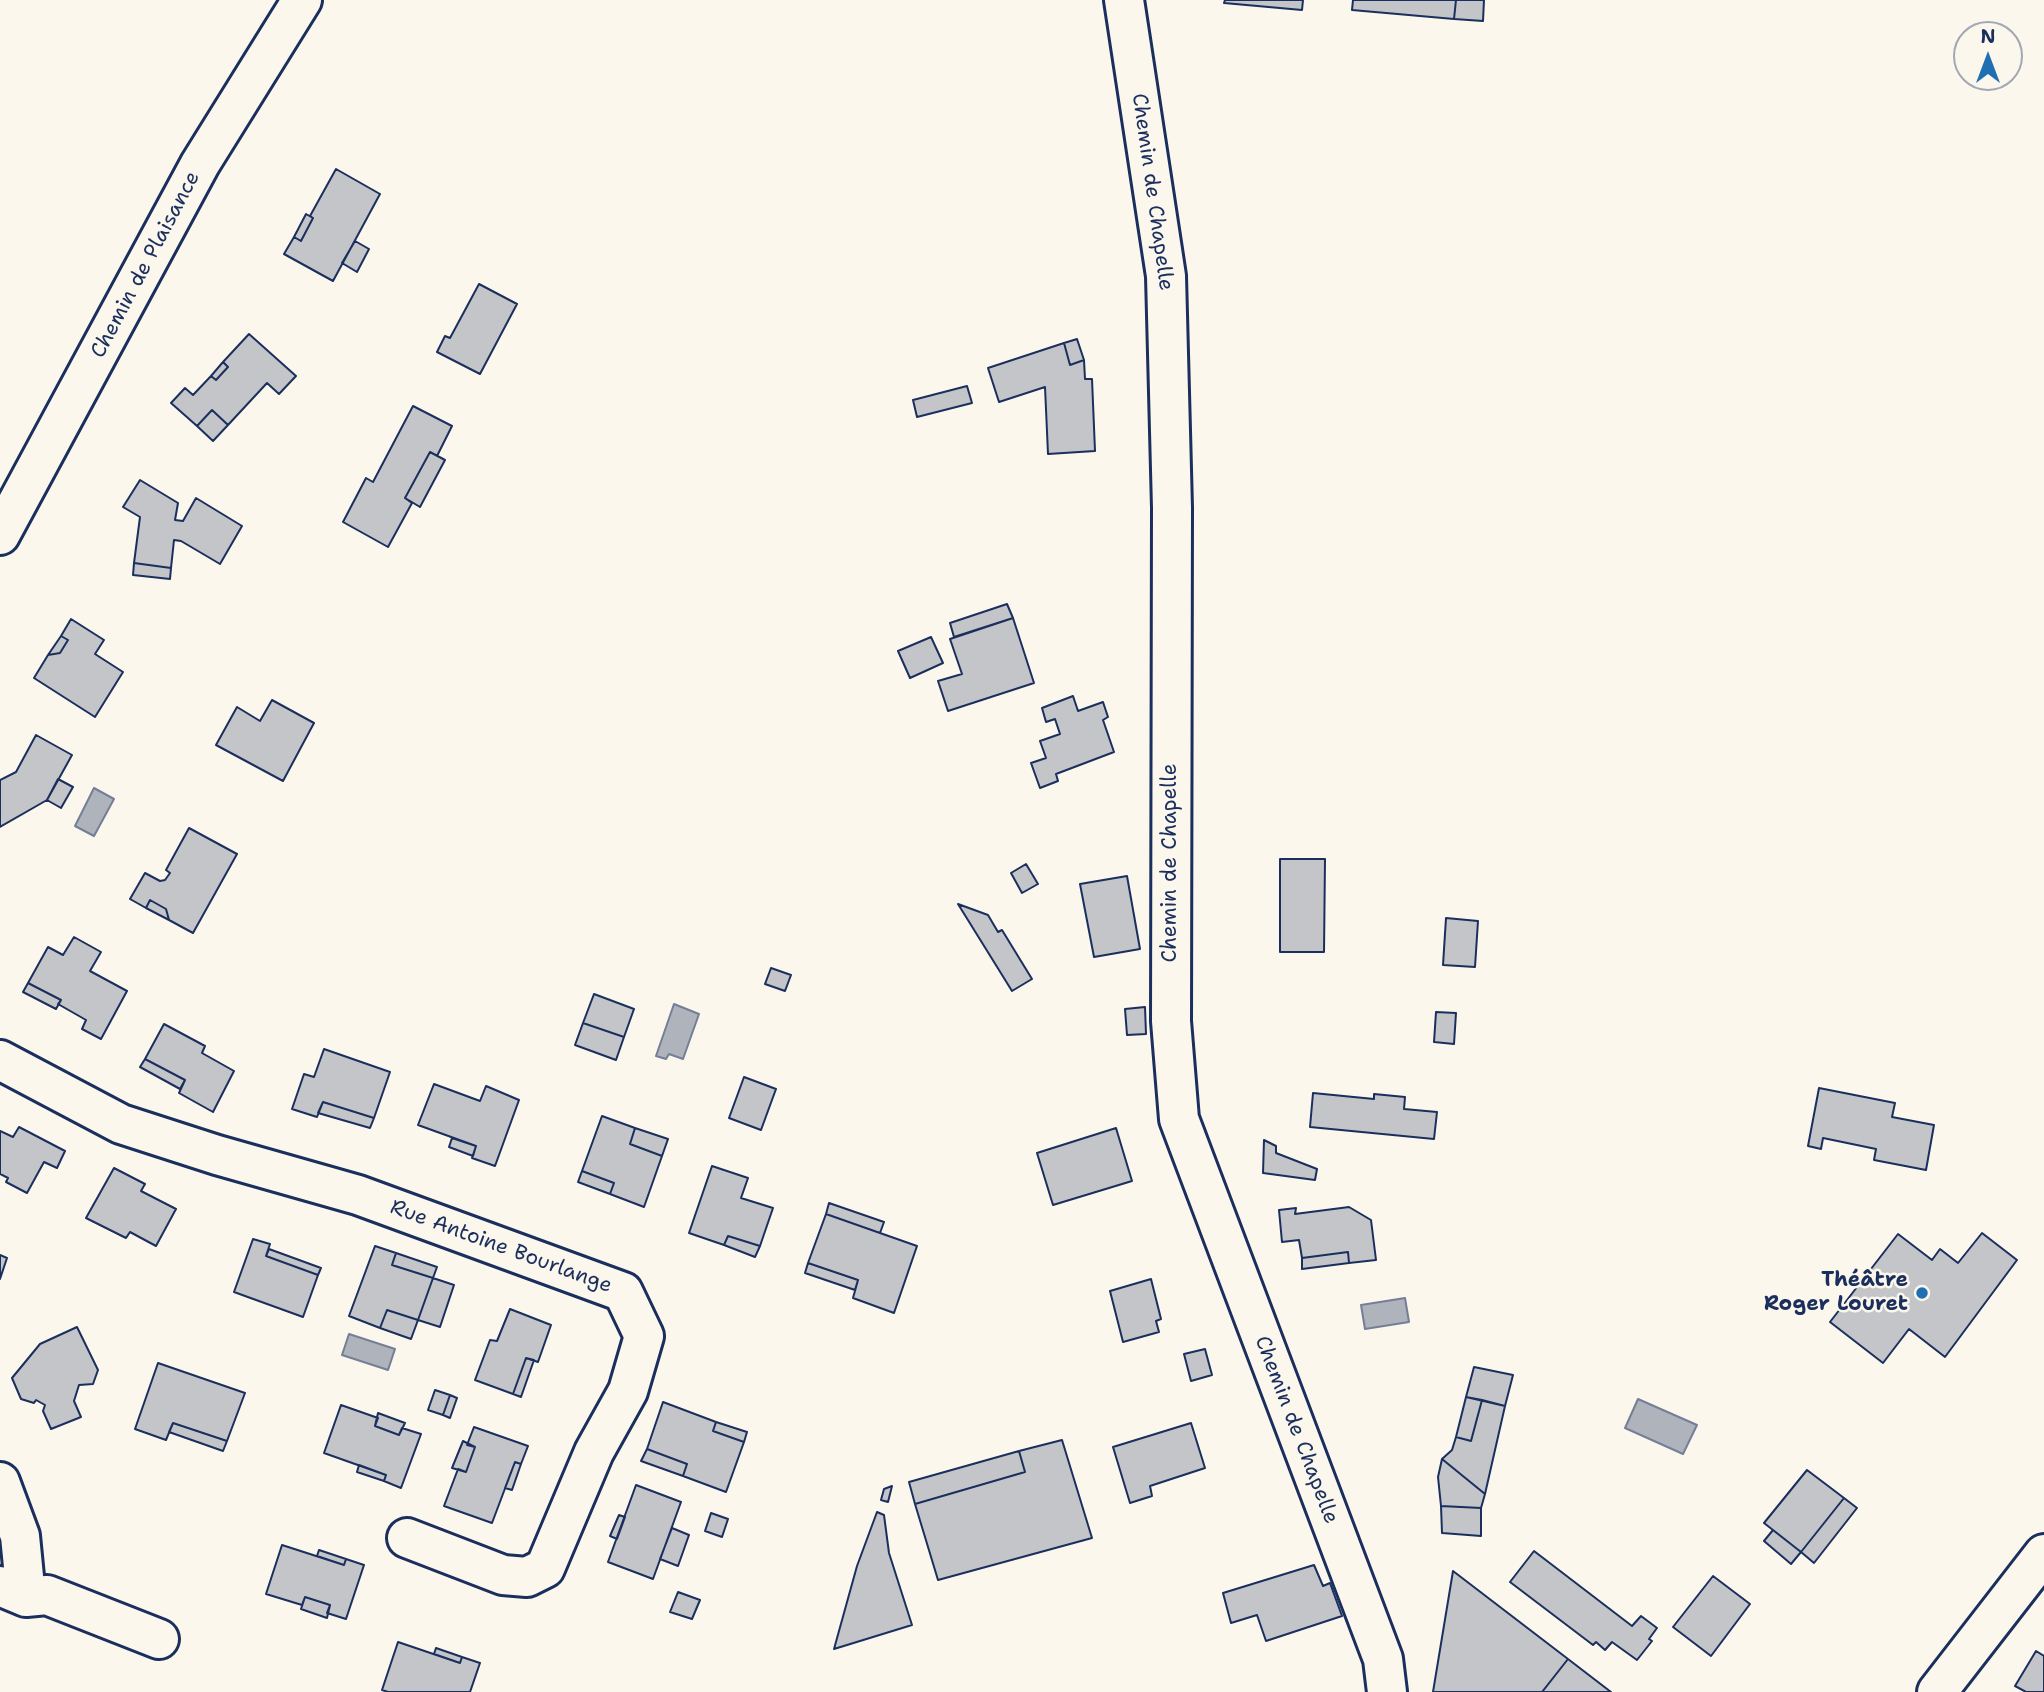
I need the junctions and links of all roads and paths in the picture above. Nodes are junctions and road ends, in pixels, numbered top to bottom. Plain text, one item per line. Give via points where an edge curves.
1 (302, 0) edge
2 (1124, 0) edge
3 (0, 535) edge
4 (0, 1059) edge
5 (0, 1482) edge
6 (407, 1538) dead end
7 (2044, 1554) edge
8 (13, 1591) edge
9 (159, 1639) dead end
10 (1940, 1691) edge
11 (1387, 1692) edge

1 - 3 street, Chemin de Plaisance via 200,164
2 - 11 street, Chemin de Chapelle via 1166,276 1172,508 1171,1021 1179,1119 1383,1659
4 - 6 street, Rue Antoine Bourlange via 121,1124 358,1195 623,1292 643,1336 628,1391 593,1452 545,1568 527,1577 503,1575
5 - 8 street via 20,1536
7 - 10 street
8 - 9 street via 47,1595

